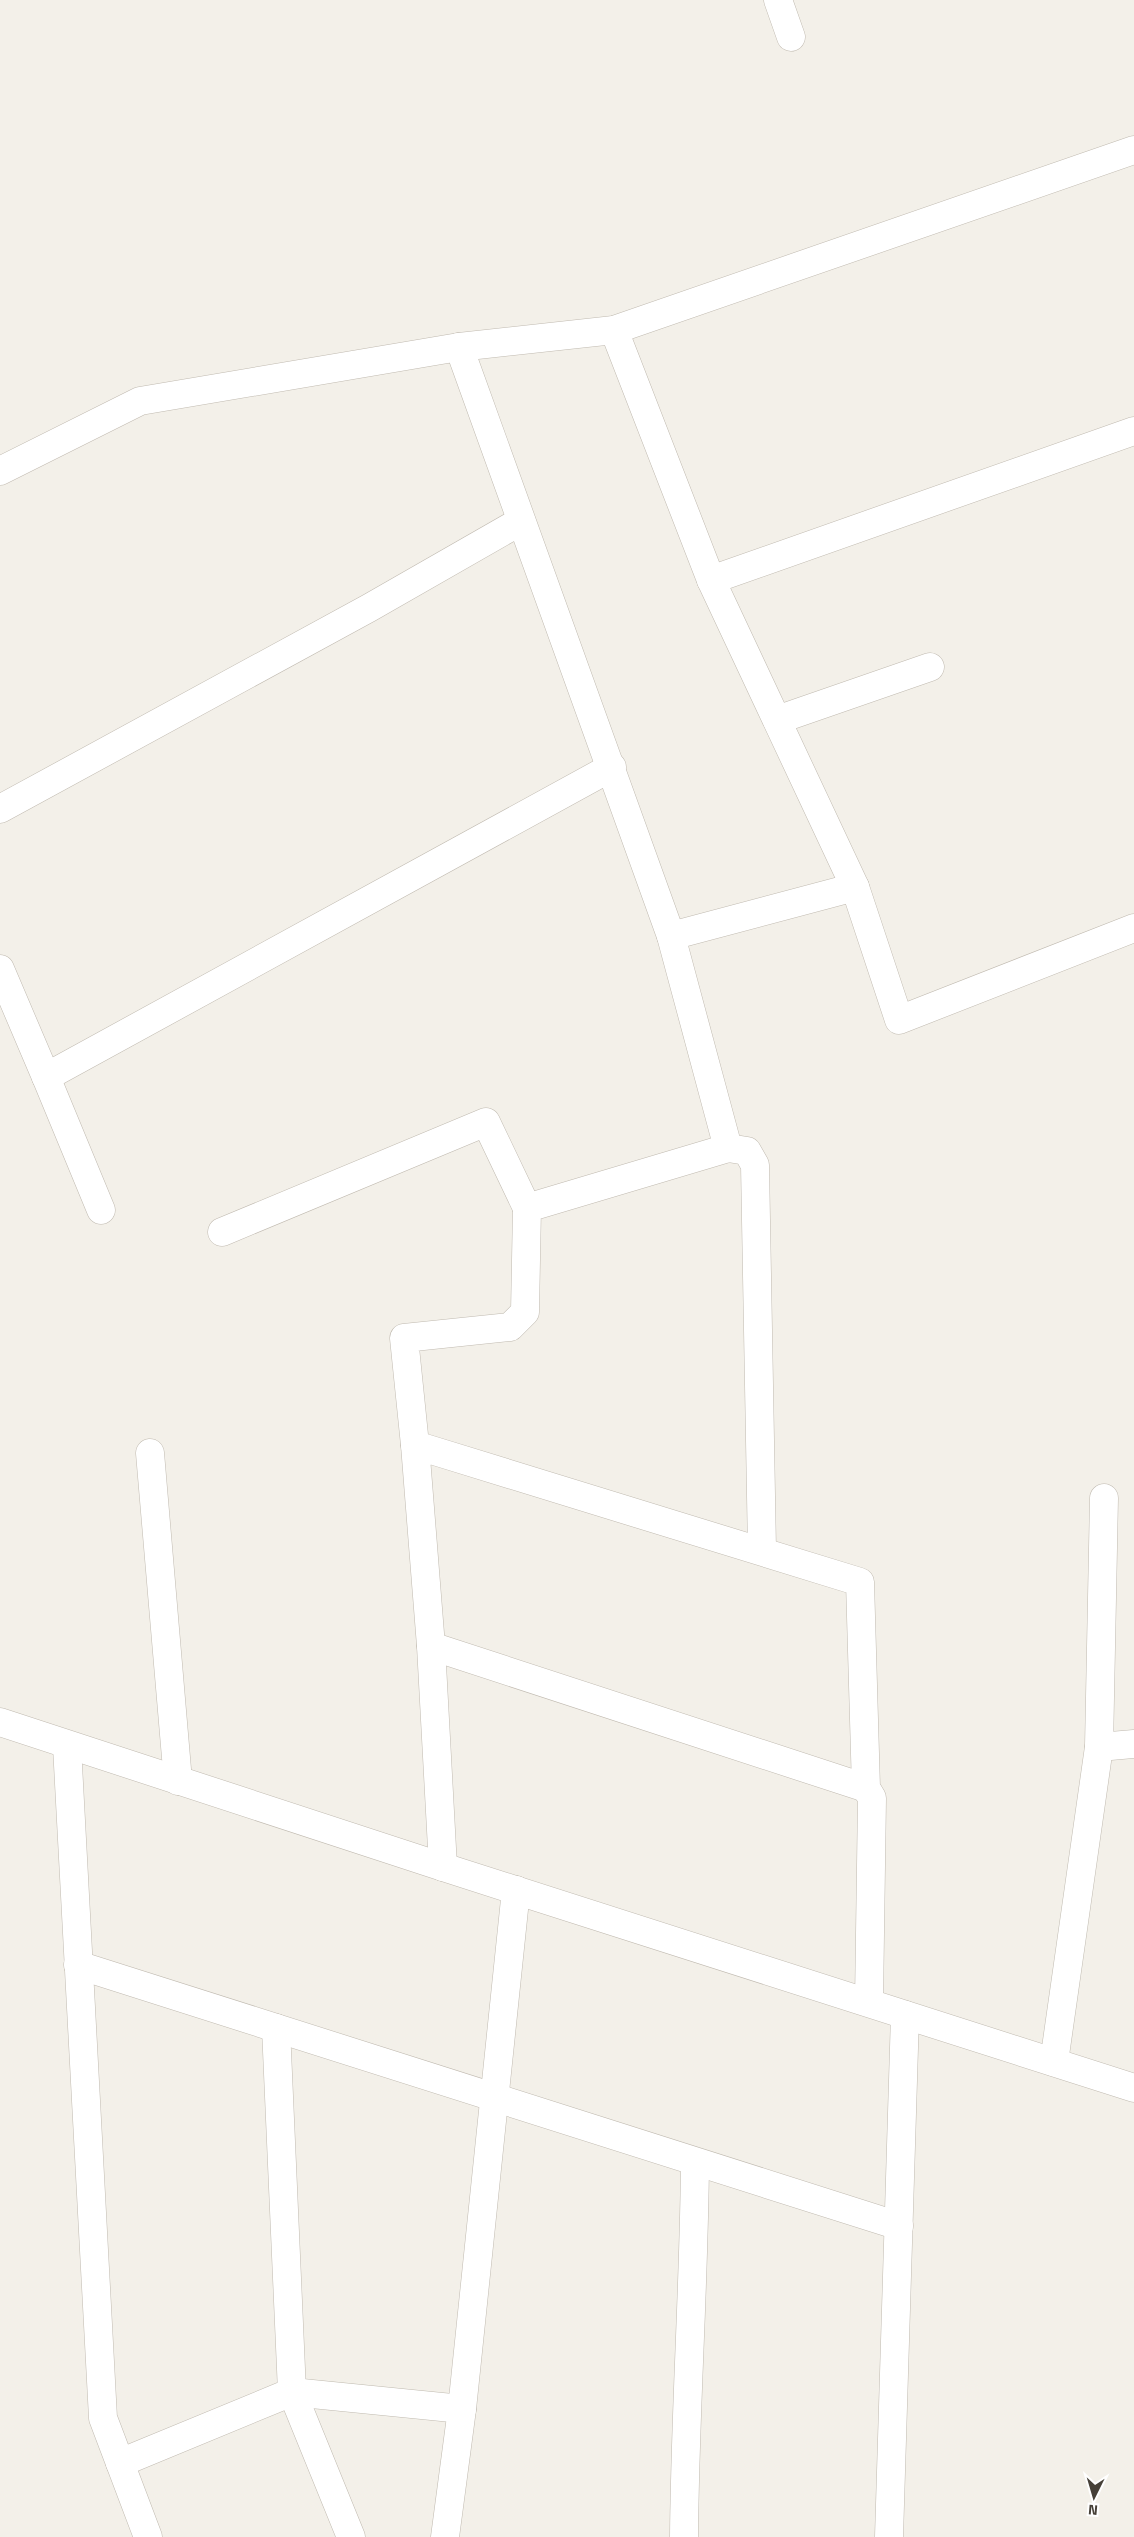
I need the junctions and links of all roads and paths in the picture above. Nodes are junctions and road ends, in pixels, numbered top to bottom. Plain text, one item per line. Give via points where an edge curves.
1 (778, 0) edge
2 (791, 37) dead end
3 (1134, 150) edge
4 (614, 330) junction
5 (458, 347) junction
6 (1134, 431) edge
7 (0, 472) edge
8 (521, 521) junction
9 (711, 580) junction
10 (930, 667) dead end
11 (776, 720) junction
12 (612, 767) junction
13 (0, 808) edge
14 (855, 887) junction
15 (1134, 928) edge
16 (671, 936) junction
17 (0, 969) edge
18 (46, 1077) junction
19 (728, 1148) junction
20 (527, 1208) junction
21 (101, 1210) dead end
22 (222, 1232) dead end
23 (415, 1445) junction
24 (150, 1453) dead end
25 (1104, 1498) dead end
26 (762, 1550) junction
27 (431, 1646) junction
28 (0, 1722) edge
29 (1134, 1744) edge
30 (67, 1746) junction
31 (1099, 1747) junction
32 (178, 1781) junction
33 (866, 1788) junction
34 (443, 1867) junction
35 (516, 1890) junction
36 (78, 1965) junction
37 (869, 2002) junction
38 (905, 2015) junction
39 (276, 2028) junction
40 (1054, 2062) junction
41 (1134, 2088) edge
42 (493, 2097) junction
43 (696, 2162) junction
44 (899, 2226) junction
45 (292, 2392) junction
46 (462, 2409) junction
47 (120, 2463) junction
48 (148, 2537) edge
49 (351, 2537) edge
50 (445, 2537) edge
51 (684, 2537) edge
52 (889, 2537) edge

1 - 2 street
3 - 4 street
4 - 5 street
4 - 9 street
5 - 7 street via 140,401
5 - 8 street
6 - 9 street
8 - 12 street
8 - 13 street via 361,613
9 - 11 street
10 - 11 street
11 - 14 street
12 - 16 street
12 - 18 street
14 - 15 street via 899,1020
14 - 16 street
16 - 19 street
17 - 18 street
18 - 21 street
19 - 20 street
19 - 26 street via 746,1151 755,1165
20 - 22 street via 486,1122
20 - 23 street via 525,1312 510,1327 404,1338
23 - 26 street
23 - 27 street
24 - 32 street
25 - 31 street
26 - 33 street via 860,1582
27 - 33 street
27 - 34 street
28 - 30 street
29 - 31 street
30 - 32 street
30 - 36 street
31 - 40 street
32 - 34 street
33 - 37 street via 872,1798
34 - 35 street
35 - 37 street
35 - 42 street
36 - 39 street
36 - 47 street via 103,2418
37 - 38 street
38 - 40 street
38 - 44 street
39 - 42 street
39 - 45 street
40 - 41 street
42 - 43 street
42 - 46 street
43 - 44 street
43 - 51 street
44 - 52 street
45 - 46 street
45 - 47 street
45 - 49 street
46 - 50 street
47 - 48 street

